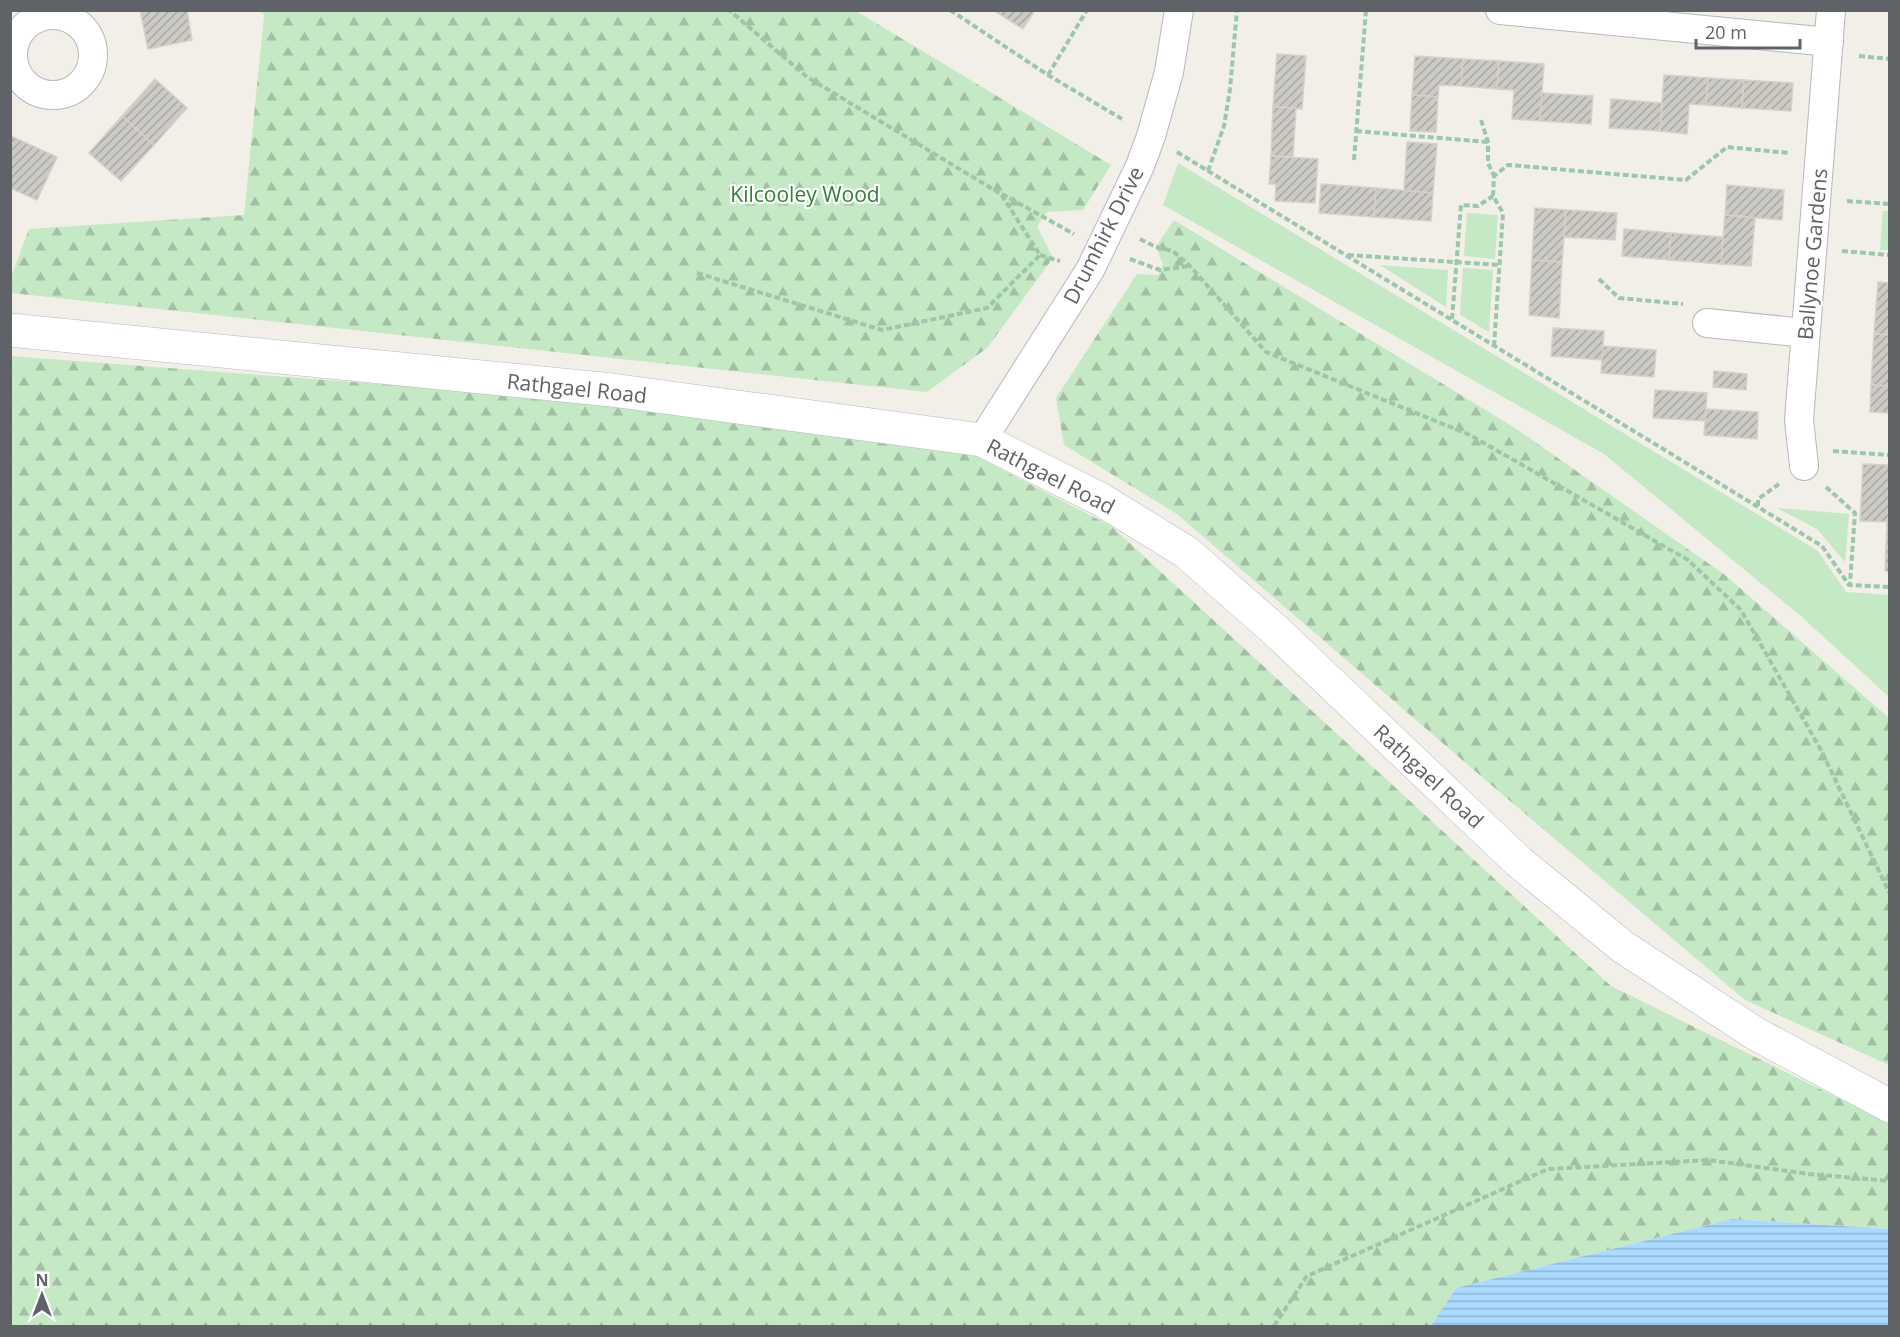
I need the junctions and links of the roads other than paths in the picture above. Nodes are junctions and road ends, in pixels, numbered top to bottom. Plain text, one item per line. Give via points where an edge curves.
1 (1179, 10) edge
2 (1500, 10) edge
3 (1832, 10) edge
4 (1829, 42) junction
5 (1707, 323) road end
6 (10, 330) edge
7 (1805, 333) junction
8 (982, 440) junction
9 (1803, 458) road end
10 (1890, 1106) edge

1 - 8 street, Drumhirk Drive via 1169,72 1140,166 1089,270
2 - 4 street
3 - 4 street, Ballynoe Gardens
4 - 7 street, Ballynoe Gardens
5 - 7 street
6 - 8 street, Rathgael Road via 612,390
7 - 9 street, Ballynoe Gardens via 1799,420
8 - 10 street, Rathgael Road via 1100,499 1186,552 1275,630 1518,861 1623,947 1756,1034

